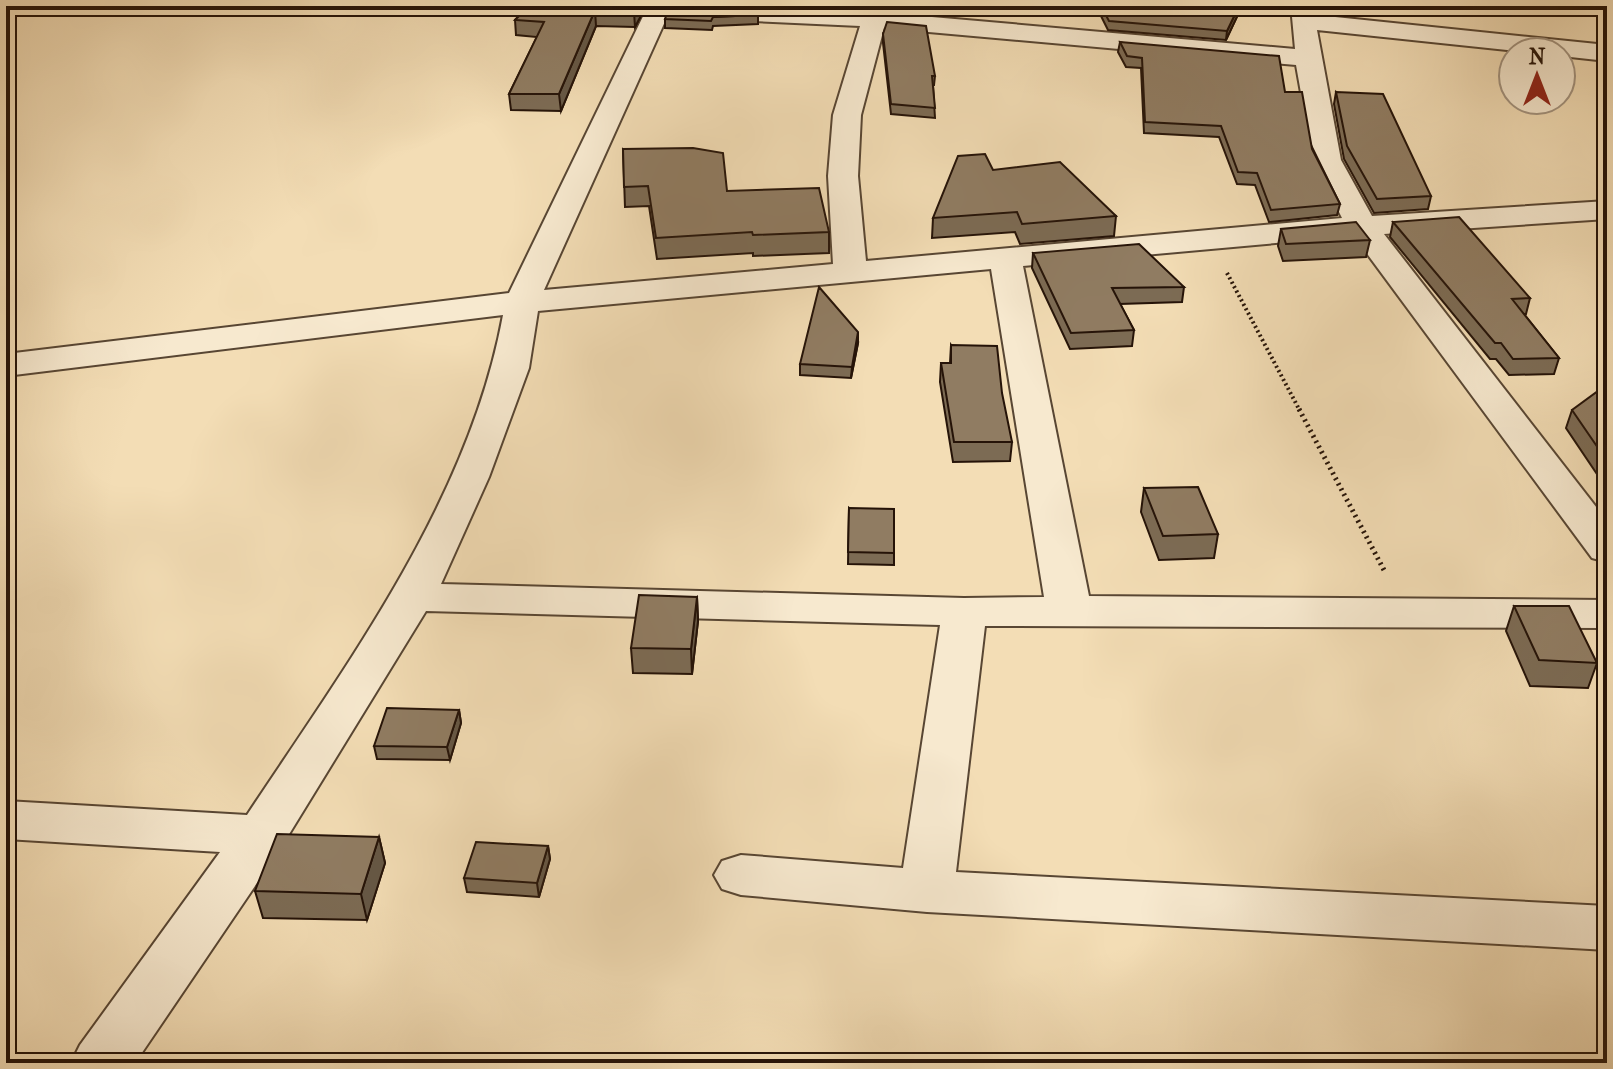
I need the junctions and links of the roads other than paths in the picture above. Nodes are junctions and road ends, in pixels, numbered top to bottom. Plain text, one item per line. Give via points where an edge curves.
1 (660, 8) edge
2 (875, 12) edge
3 (1304, 13) edge
4 (1607, 53) edge
5 (1308, 58) junction
6 (1607, 210) edge
7 (1362, 226) junction
8 (1006, 260) junction
9 (850, 271) junction
10 (522, 302) junction
11 (6, 365) edge
12 (1607, 549) edge
13 (413, 597) junction
14 (1069, 610) junction
15 (964, 612) junction
16 (1607, 614) edge
17 (6, 820) edge
18 (261, 835) junction
19 (741, 875) dead end
20 (927, 891) junction
21 (1607, 928) edge
22 (101, 1063) edge

1 - 2 street
1 - 10 street
2 - 5 street
2 - 9 street via 847,115 843,176
3 - 4 street
3 - 5 street
5 - 7 street via 1327,160
6 - 7 street
7 - 8 street
7 - 12 street
8 - 9 street
8 - 14 street
9 - 10 street
10 - 11 street
10 - 13 street via 511,368 469,477
13 - 15 street
13 - 18 street
14 - 15 street
14 - 16 street
15 - 20 street
17 - 18 street
18 - 22 street
19 - 20 street
20 - 21 street

